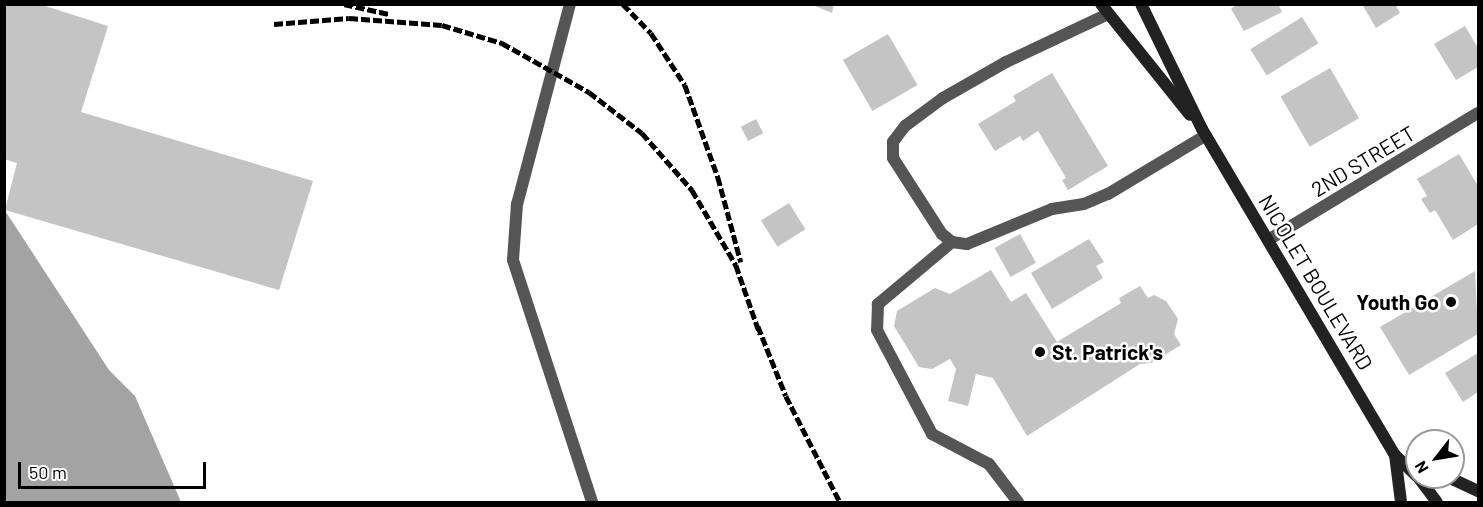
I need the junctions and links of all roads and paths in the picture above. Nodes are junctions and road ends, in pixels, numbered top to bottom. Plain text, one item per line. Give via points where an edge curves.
1 (570, 4) edge
2 (1141, 4) edge
3 (1104, 9) edge
4 (1479, 113) edge
5 (1204, 132) junction
6 (1268, 240) junction
7 (952, 242) junction
8 (1395, 455) junction
9 (1405, 459) edge
10 (1405, 464) edge
11 (1465, 485) edge
12 (1428, 489) edge
13 (1479, 491) edge
14 (592, 502) edge
15 (1018, 502) edge
16 (1401, 502) edge
17 (1437, 502) edge

1 - 14 street via 517,204 513,260
2 - 5 main road, NICOLET BOULEVARD
3 - 5 main road, NICOLET BOULEVARD
3 - 7 street via 943,98 905,126 893,142 893,158 942,234
4 - 6 street, 2ND STREET
5 - 6 main road, NICOLET BOULEVARD
5 - 7 street via 1108,194 1084,204 1052,208 967,244
6 - 8 main road, NICOLET BOULEVARD
7 - 15 street via 878,304 877,330 932,434 989,464
8 - 9 main road
8 - 10 main road, NICOLET BOULEVARD
8 - 16 main road, NICOLET BOULEVARD
11 - 13 main road
12 - 17 main road, NICOLET BOULEVARD

